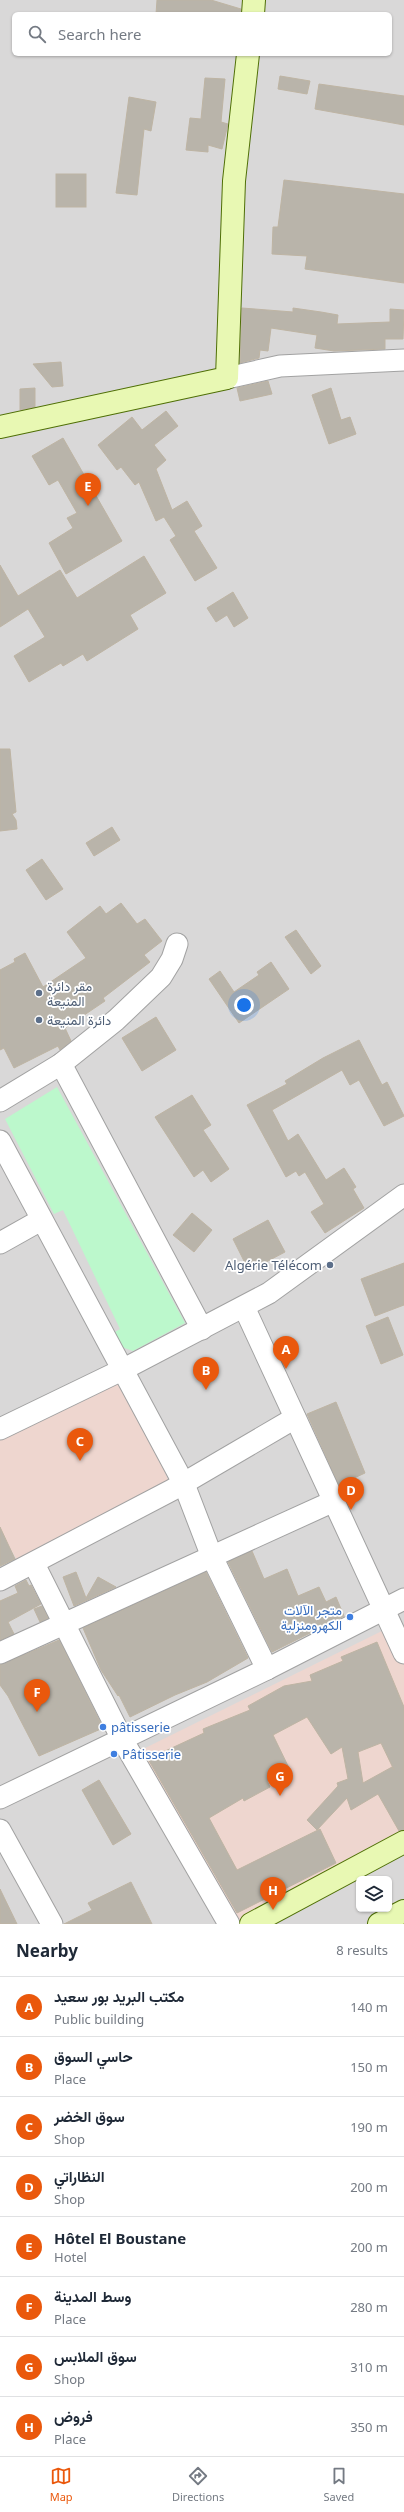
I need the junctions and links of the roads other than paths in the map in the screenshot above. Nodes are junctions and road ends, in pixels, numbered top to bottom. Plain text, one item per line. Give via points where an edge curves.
1 (254, 0) edge
2 (253, 12) edge
3 (248, 56) edge
4 (404, 360) edge
5 (226, 378) junction
6 (0, 427) edge
7 (177, 944) dead end
8 (61, 1064) junction
9 (0, 1102) edge
10 (0, 1141) edge
11 (404, 1195) edge
12 (41, 1220) junction
13 (0, 1242) edge
14 (244, 1307) junction
15 (202, 1328) junction
16 (124, 1369) junction
17 (295, 1418) junction
18 (0, 1430) edge
19 (184, 1484) junction
20 (334, 1501) junction
21 (212, 1557) junction
22 (34, 1564) junction
23 (0, 1580) edge
24 (404, 1599) edge
25 (384, 1610) junction
26 (65, 1623) junction
27 (0, 1653) edge
28 (404, 1653) edge
29 (267, 1669) junction
30 (122, 1740) junction
31 (0, 1798) edge
32 (0, 1830) edge
33 (404, 1842) edge
34 (404, 1911) edge
35 (52, 1924) edge
36 (229, 1924) edge
37 (251, 1924) edge
38 (379, 1924) edge

1 - 2 street
3 - 5 street via 234,181
4 - 5 street via 280,366
5 - 6 street
7 - 8 street via 172,959 161,977 116,1020
8 - 9 street
8 - 15 street
10 - 12 street
11 - 14 street via 269,1293
12 - 13 street
12 - 16 street
14 - 15 street
14 - 17 street
15 - 16 street
16 - 18 street
16 - 19 street
17 - 19 street
17 - 20 street
19 - 21 street
19 - 22 street
20 - 21 street
20 - 25 street
21 - 26 street
21 - 29 street
22 - 23 street
22 - 26 street
24 - 25 street
25 - 28 street
25 - 29 street
26 - 27 street
26 - 30 street
29 - 30 street
30 - 31 street
30 - 36 street
32 - 35 street
33 - 37 street
34 - 38 street

